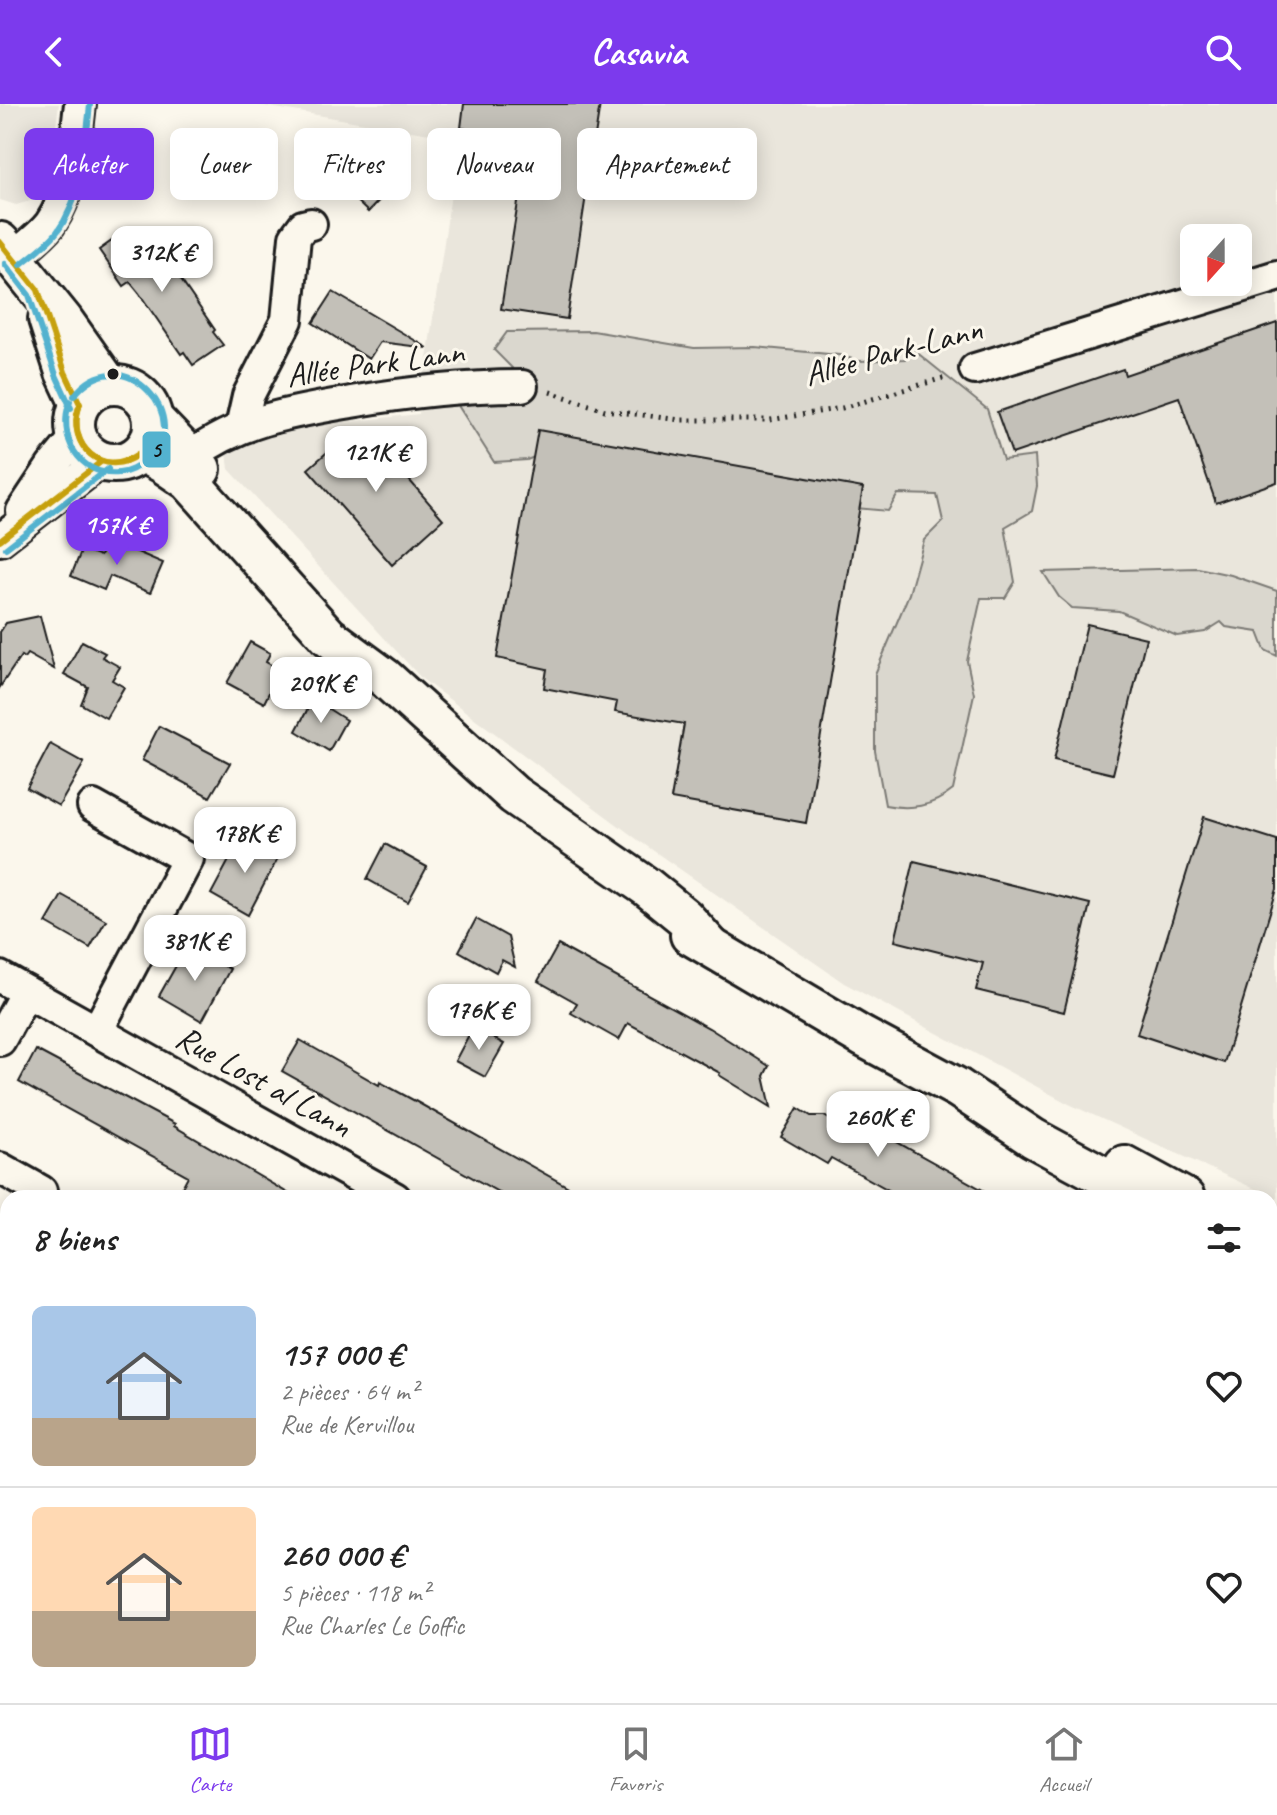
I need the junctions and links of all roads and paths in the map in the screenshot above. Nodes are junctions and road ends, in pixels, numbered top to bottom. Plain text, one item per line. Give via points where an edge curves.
1 (80, 104) edge
2 (311, 224) dead end
3 (7, 250) edge
4 (1277, 276) edge
5 (975, 369) joint
6 (522, 386) joint
7 (92, 422) junction
8 (241, 427) junction
9 (148, 436) junction
10 (190, 457) junction
11 (4, 536) edge
12 (385, 678) junction
13 (93, 806) dead end
14 (0, 977) edge
15 (26, 992) junction
16 (97, 1031) junction
17 (0, 1040) edge
18 (958, 1088) junction
19 (0, 1168) edge
20 (39, 1190) edge
21 (381, 1190) edge
22 (1129, 1190) edge
23 (1171, 1190) edge

1 - 3 street via 72,169 59,206 48,227
2 - 8 street, Allée Park Lann via 295,237 287,320 248,396
3 - 7 street via 38,290 65,372
4 - 5 street, Allée Park-Lann
5 - 6 path, Allée Park-Lann via 842,408 770,420 680,420 605,410
6 - 8 street, Allée Park Lann via 409,392
7 - 9 street via 111,464 124,462
7 - 9 street via 128,387 149,406
7 - 11 street via 52,466
8 - 10 street, Allée Park Lann
9 - 10 street
9 - 12 street via 328,636
10 - 12 street via 356,636
12 - 18 street via 514,795 647,887 710,946
13 - 16 street via 188,859
14 - 15 street, Rue Lost al Lann
15 - 16 street, Rue Lost al Lann
15 - 17 street
16 - 21 street, Rue Lost al Lann
18 - 22 street via 1033,1138
18 - 23 street via 1032,1113
19 - 20 street

